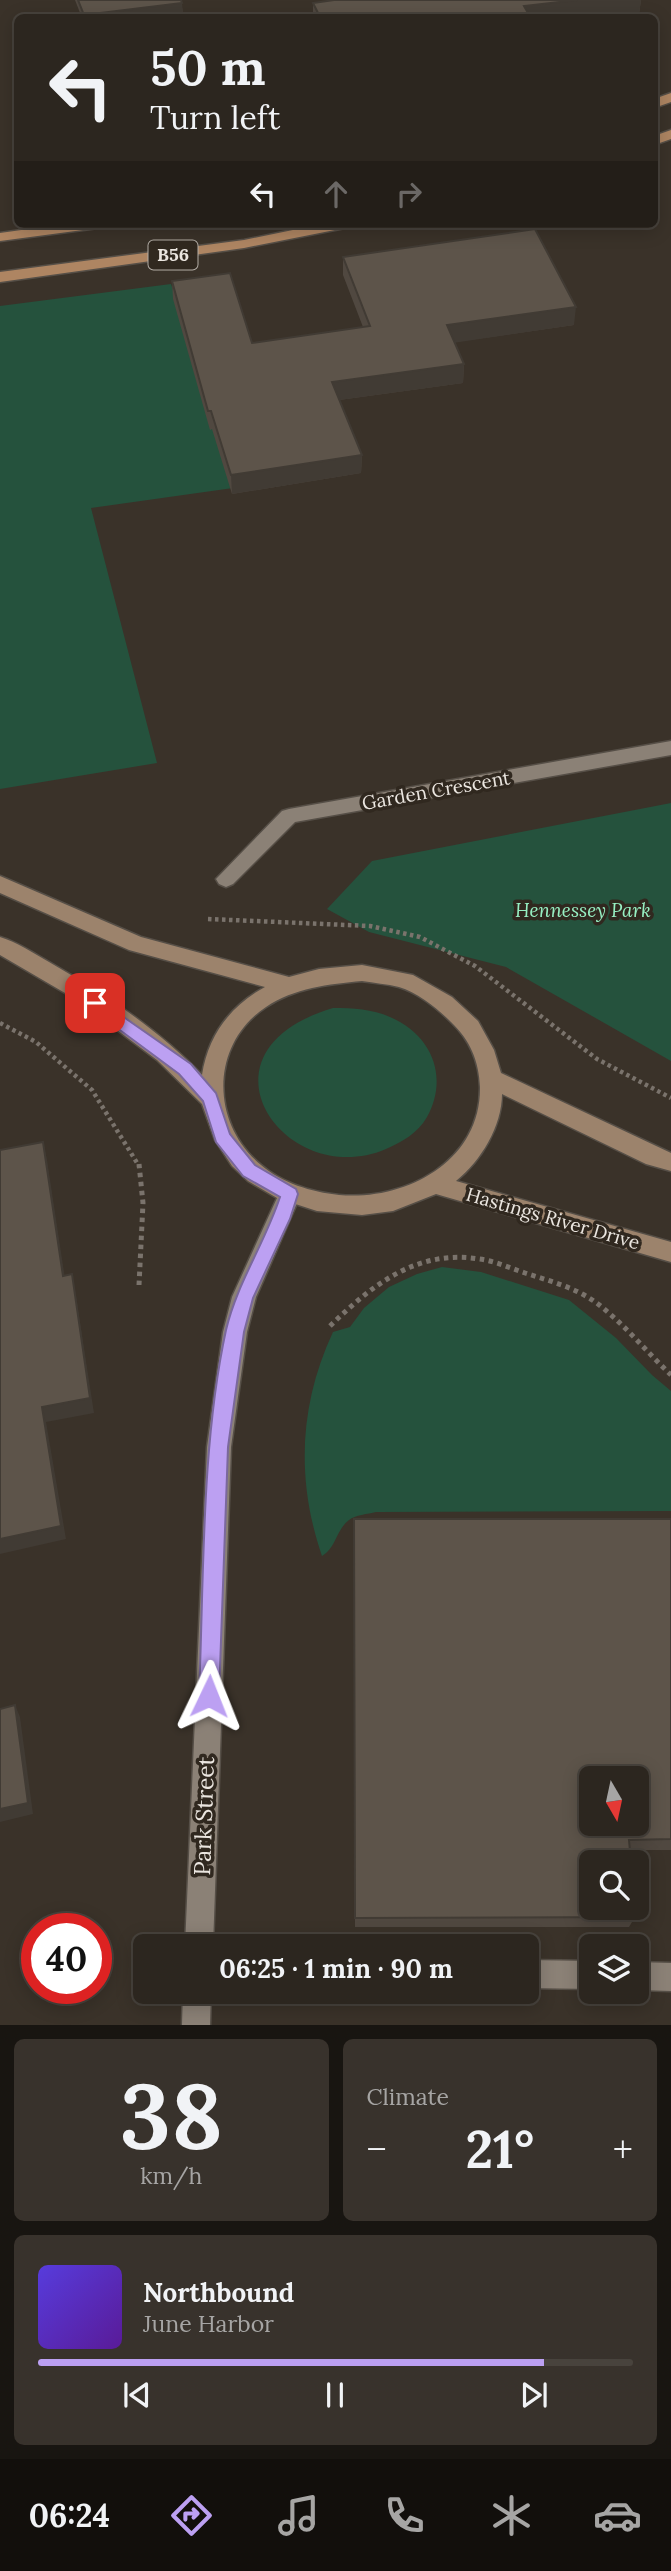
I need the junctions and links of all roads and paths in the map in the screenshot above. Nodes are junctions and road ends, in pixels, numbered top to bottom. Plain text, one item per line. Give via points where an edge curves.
1 (68, 228) edge
2 (325, 228) edge
3 (0, 237) edge
4 (0, 277) edge
5 (671, 748) edge
6 (226, 879) dead end
7 (0, 884) edge
8 (0, 945) edge
9 (287, 985) junction
10 (0, 1023) edge
11 (492, 1079) junction
12 (211, 1098) junction
13 (671, 1163) edge
14 (434, 1184) junction
15 (290, 1194) junction
16 (671, 1252) edge
17 (139, 1285) dead end
18 (330, 1326) dead end
19 (671, 1375) edge
20 (199, 1934) edge
21 (539, 1974) edge
22 (579, 1975) edge
23 (649, 1976) edge
24 (671, 1977) edge
25 (197, 2004) edge
26 (196, 2025) edge

1 - 3 main road
2 - 4 main road, B56 via 244,244
5 - 6 street, Garden Crescent via 289,816
7 - 9 main road via 136,944
8 - 12 main road via 36,963 135,1030 185,1069
9 - 11 main road via 324,974 362,973 400,979 435,995 463,1018 483,1047
9 - 12 main road via 260,1000 221,1043 212,1071
10 - 17 path via 36,1042 92,1090 139,1162 143,1203
11 - 13 main road
11 - 14 main road via 489,1118 469,1156
12 - 15 main road via 222,1137 249,1170
14 - 15 main road via 389,1202 338,1206
14 - 16 main road, Hastings River Drive
15 - 20 street, Park Street via 244,1297 219,1447
18 - 19 path via 375,1283 405,1267 448,1257 478,1259 568,1288 596,1302
21 - 22 street
23 - 24 street
25 - 26 street

